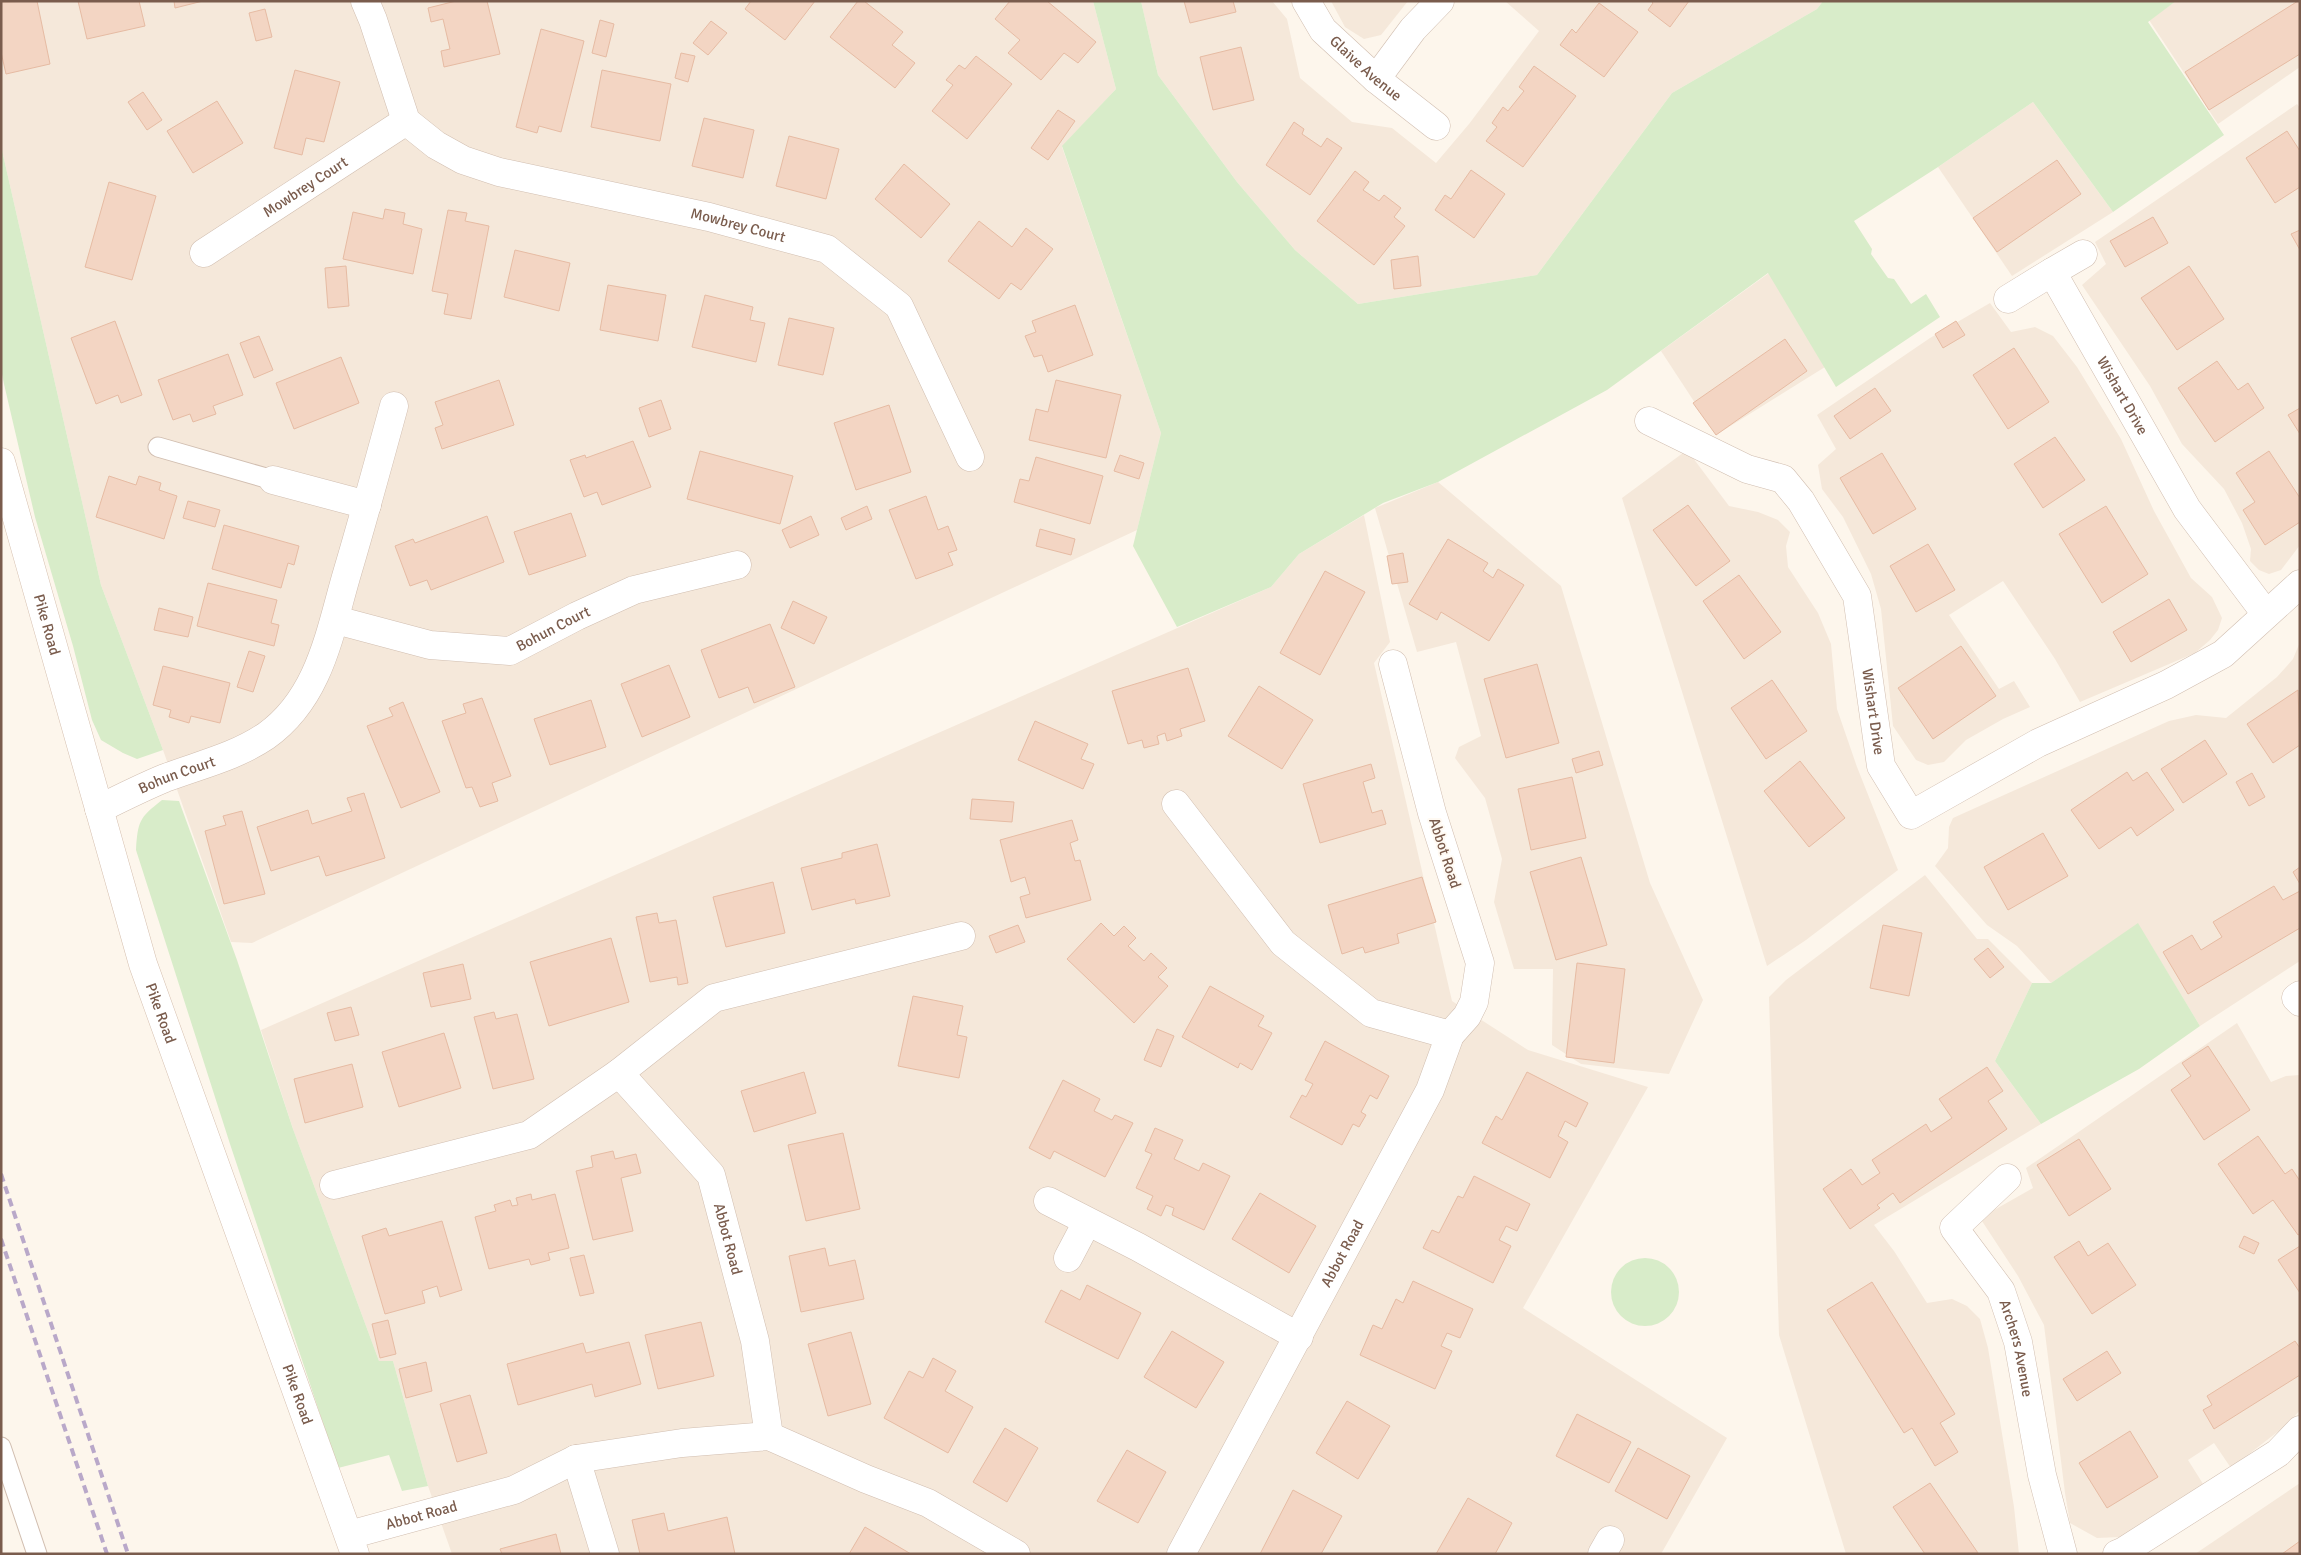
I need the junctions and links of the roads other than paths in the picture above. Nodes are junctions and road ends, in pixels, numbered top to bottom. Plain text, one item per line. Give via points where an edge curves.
1 (365, 1) edge
2 (1306, 1) edge
3 (1440, 1) edge
4 (1376, 79) junction
5 (406, 121) junction
6 (1436, 126) dead end
7 (204, 252) dead end
8 (2083, 254) dead end
9 (2052, 272) junction
10 (2008, 299) dead end
11 (394, 406) dead end
12 (1648, 422) dead end
13 (158, 447) dead end
14 (970, 457) dead end
15 (1, 462) edge
16 (273, 480) joint
17 (367, 505) junction
18 (737, 565) dead end
19 (2300, 584) edge
20 (2266, 614) junction
21 (336, 620) junction
22 (1393, 664) dead end
23 (1176, 804) dead end
24 (100, 808) junction
25 (960, 936) dead end
26 (2300, 995) edge
27 (2300, 1002) edge
28 (1450, 1035) junction
29 (619, 1073) junction
30 (2006, 1178) dead end
31 (334, 1184) dead end
32 (1048, 1201) dead end
33 (1087, 1222) junction
34 (1068, 1258) dead end
35 (1299, 1337) junction
36 (2300, 1430) edge
37 (769, 1436) junction
38 (1, 1447) edge
39 (576, 1459) junction
40 (352, 1544) edge
41 (37, 1554) edge
42 (605, 1554) edge
43 (1016, 1554) edge
44 (1181, 1554) edge
45 (2063, 1554) edge
46 (2116, 1554) edge

1 - 5 street
2 - 4 street, Glaive Avenue via 1323,30
3 - 4 street via 1413,29
4 - 6 street, Glaive Avenue
5 - 7 street, Mowbrey Court
5 - 14 street, Mowbrey Court via 456,156 500,172 710,217 827,250 899,306
8 - 9 street
9 - 10 street
9 - 20 street, Wishart Drive via 2187,509
11 - 17 street, Bohun Court
12 - 20 street, Wishart Drive via 1747,468 1783,479 1801,501 1857,596 1881,766 1911,815 2038,743 2166,685 2223,654
13 - 16 lane
15 - 24 street, Pike Road
16 - 17 street
17 - 21 street, Bohun Court
18 - 21 street, Bohun Court via 634,590 510,651 430,645
19 - 20 street, Wishart Drive
21 - 24 street, Bohun Court via 316,675 301,702 266,736 232,755 164,778
22 - 28 street, Abbot Road via 1432,813 1480,963 1474,1002 1467,1016
23 - 28 street via 1283,943 1371,1013
24 - 40 street, Pike Road via 143,964
25 - 29 street via 714,998
26 - 27 street via 2296,998
28 - 35 street, Abbot Road via 1430,1090
29 - 31 street via 529,1135
29 - 37 street, Abbot Road via 711,1175 755,1341
30 - 45 street, Archers Avenue via 1954,1228 2001,1291 2018,1342 2042,1475
32 - 33 street
33 - 34 street
33 - 35 street
35 - 44 street, Abbot Road
36 - 46 street via 2278,1453
37 - 39 street, Abbot Road via 682,1443
37 - 43 street, Abbot Road via 928,1503
38 - 41 lane
39 - 40 street, Abbot Road via 514,1490
39 - 42 street

